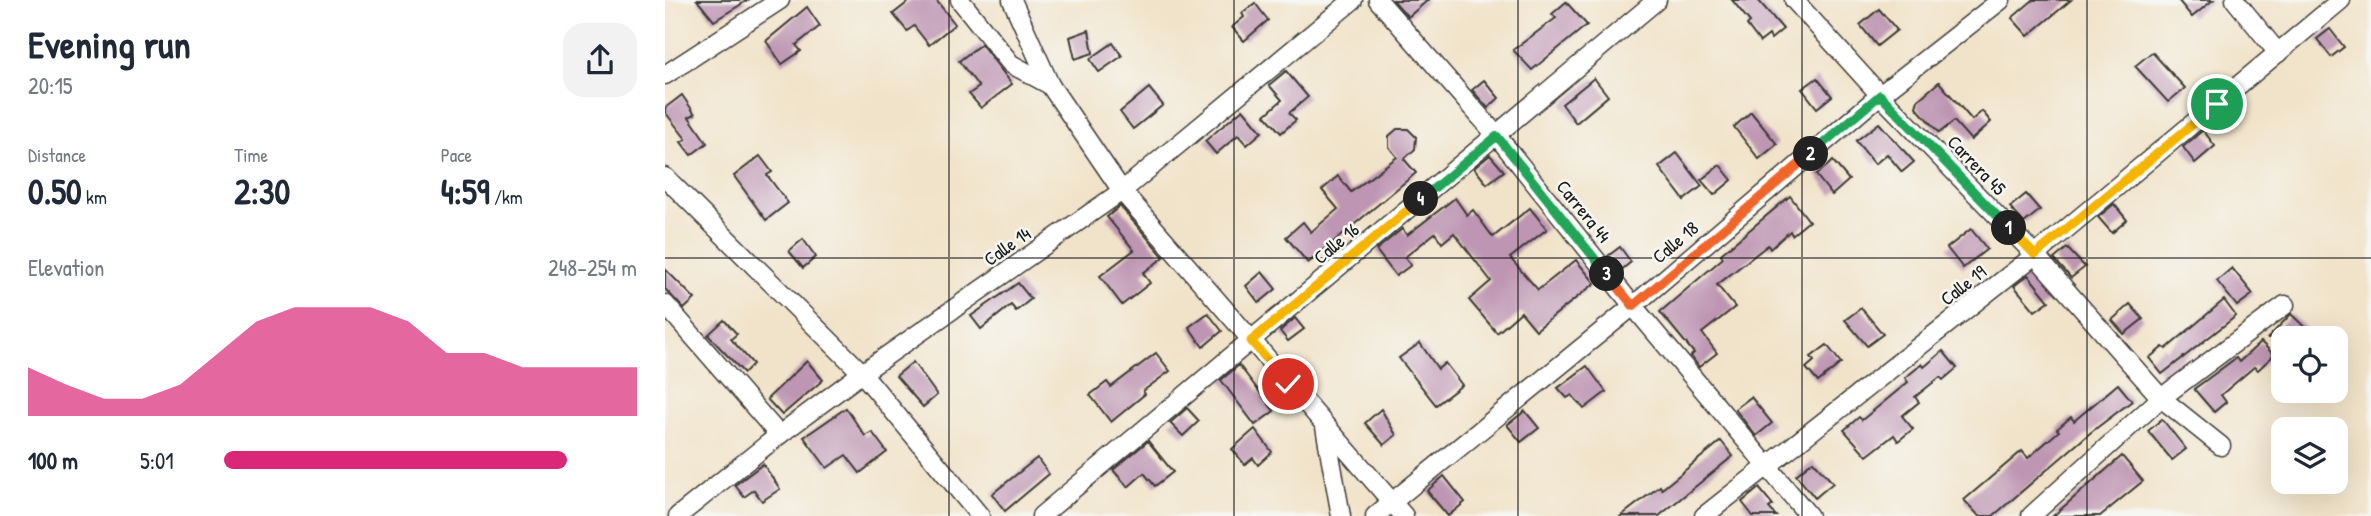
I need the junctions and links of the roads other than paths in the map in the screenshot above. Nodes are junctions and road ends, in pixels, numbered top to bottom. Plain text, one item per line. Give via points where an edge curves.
1 (779, 0) edge
2 (960, 0) edge
3 (1012, 0) edge
4 (1353, 0) edge
5 (1378, 0) edge
6 (1657, 0) edge
7 (1794, 0) edge
8 (2001, 0) edge
9 (2235, 0) edge
10 (2341, 0) edge
11 (2278, 53) junction
12 (665, 75) edge
13 (1050, 85) junction
14 (1880, 95) junction
15 (1497, 136) junction
16 (665, 177) edge
17 (1122, 191) junction
18 (2035, 255) junction
19 (665, 304) edge
20 (2285, 305) dead end
21 (1633, 306) junction
22 (1251, 341) junction
23 (862, 373) junction
24 (2161, 398) junction
25 (1325, 427) junction
26 (779, 435) junction
27 (2221, 446) dead end
28 (1768, 466) junction
29 (1399, 509) edge
30 (678, 516) edge
31 (980, 516) edge
32 (1041, 516) edge
33 (1341, 516) edge
34 (1375, 516) edge
35 (1704, 516) edge
36 (1809, 516) edge
37 (2031, 516) edge

1 - 12 street
2 - 13 street via 1011,64
3 - 13 street
4 - 17 street, Calle 14
5 - 15 street, Carrera 44
6 - 15 street, Calle 16
7 - 14 street, Carrera 45
8 - 14 street, Calle 18
9 - 11 street
10 - 11 street, Calle 19
11 - 18 street, Calle 19
13 - 17 street
14 - 18 street, Carrera 45
14 - 21 street, Calle 18
15 - 21 street, Carrera 44
15 - 22 street, Calle 16
16 - 23 street
17 - 22 street
17 - 23 street, Calle 14
18 - 24 street, Carrera 45
18 - 28 street, Calle 19
19 - 26 street
20 - 24 street
21 - 28 street, Carrera 44
21 - 29 street, Calle 18
22 - 25 street
22 - 32 street, Calle 16
23 - 26 street, Calle 14
23 - 31 street
24 - 27 street, Carrera 45
24 - 37 street
25 - 29 street
25 - 33 street
26 - 30 street, Calle 14
28 - 35 street, Calle 19
28 - 36 street, Carrera 44
29 - 34 street, Calle 18

